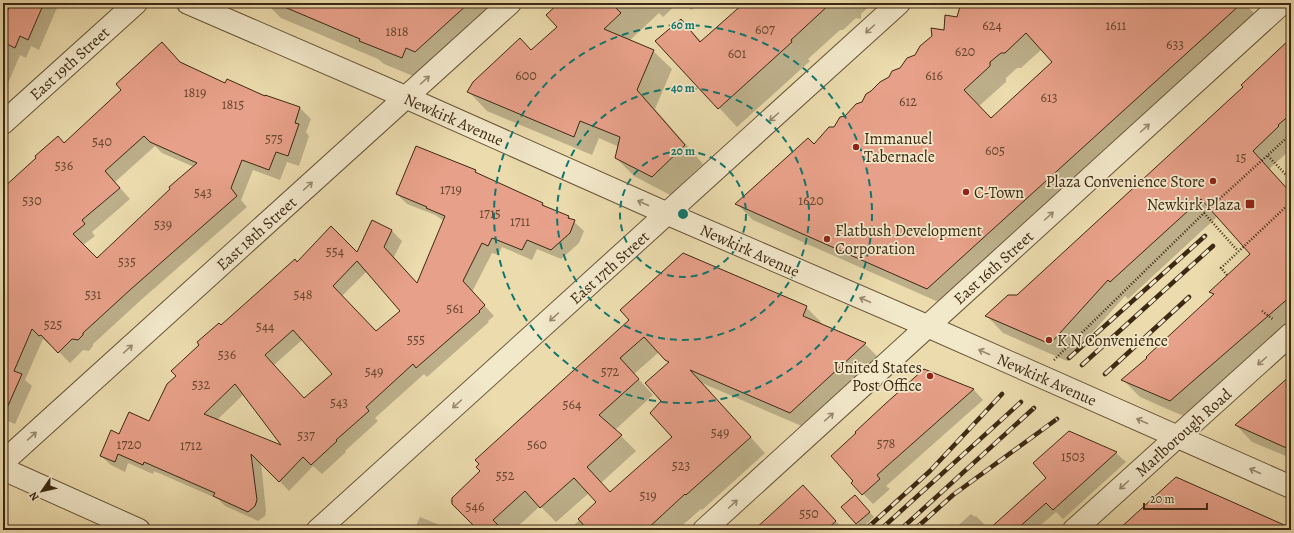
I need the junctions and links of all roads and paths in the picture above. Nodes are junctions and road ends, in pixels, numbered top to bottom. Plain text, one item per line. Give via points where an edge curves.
1 (136, 3) edge
2 (188, 3) edge
3 (510, 3) edge
4 (899, 3) edge
5 (1280, 3) edge
6 (405, 98) junction
7 (3, 123) edge
8 (1291, 134) edge
9 (1268, 156) junction
10 (1291, 180) edge
11 (1291, 202) edge
12 (1204, 213) junction
13 (668, 214) junction
14 (1238, 251) junction
15 (1228, 275) dead end
16 (1262, 310) dead end
17 (1274, 320) dead end
18 (927, 326) junction
19 (1291, 334) edge
20 (1053, 360) dead end
21 (1177, 437) junction
22 (3, 462) edge
23 (3, 469) edge
24 (1291, 487) edge
25 (139, 530) edge
26 (318, 530) edge
27 (704, 530) edge
28 (1074, 530) edge

1 - 7 street, East 19th Street
2 - 6 street, Newkirk Avenue
6 -> 3 street, East 18th Street
4 -> 13 street, East 17th Street
18 -> 5 street, East 16th Street
13 -> 6 street, Newkirk Avenue
22 -> 6 street, East 18th Street
8 - 9 path
9 - 10 path
9 - 12 path
11 - 14 path
12 - 14 path
12 - 20 path
18 -> 13 street, Newkirk Avenue
13 -> 26 street, East 17th Street
14 - 15 path via 1221,268
16 - 17 path
21 -> 18 street, Newkirk Avenue
27 -> 18 street, East 16th Street
19 -> 21 street, Marlborough Road
24 -> 21 street, Newkirk Avenue
21 -> 28 street, Marlborough Road
23 - 25 street

